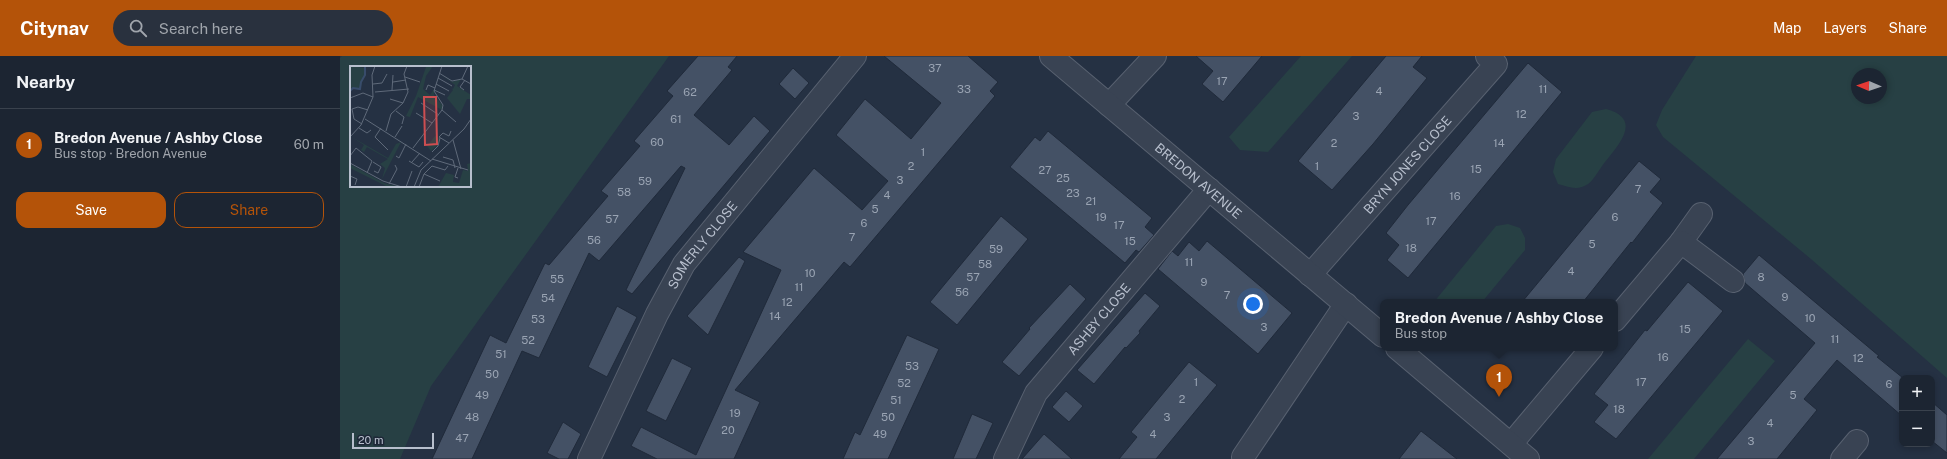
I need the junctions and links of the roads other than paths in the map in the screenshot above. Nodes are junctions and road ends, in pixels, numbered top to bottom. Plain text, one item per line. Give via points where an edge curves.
1 (855, 56) edge
2 (1051, 56) edge
3 (1155, 56) edge
4 (1487, 56) edge
5 (1109, 105) junction
6 (1209, 189) junction
7 (1701, 214) dead end
8 (1681, 242) junction
9 (1310, 275) junction
10 (1733, 281) dead end
11 (1346, 304) junction
12 (1618, 316) edge
13 (1380, 333) edge
14 (1401, 351) edge
15 (1589, 351) edge
16 (1858, 441) dead end
17 (1510, 444) junction
18 (1242, 457) dead end
19 (589, 459) edge
20 (1005, 459) edge
21 (1528, 459) edge
22 (1842, 459) edge

1 - 19 street, SOMERLY CLOSE via 684,264 657,314
2 - 5 street, BREDON AVENUE
3 - 5 street
4 - 9 street, BRYN JONES CLOSE via 1496,64
5 - 6 street, BREDON AVENUE
6 - 9 street, BREDON AVENUE
6 - 20 street, ASHBY CLOSE via 1036,393
7 - 8 street
8 - 10 street
8 - 12 street
9 - 11 street, BREDON AVENUE
11 - 13 street, BREDON AVENUE
11 - 18 street
14 - 17 street
15 - 17 street
16 - 22 street
17 - 21 street

